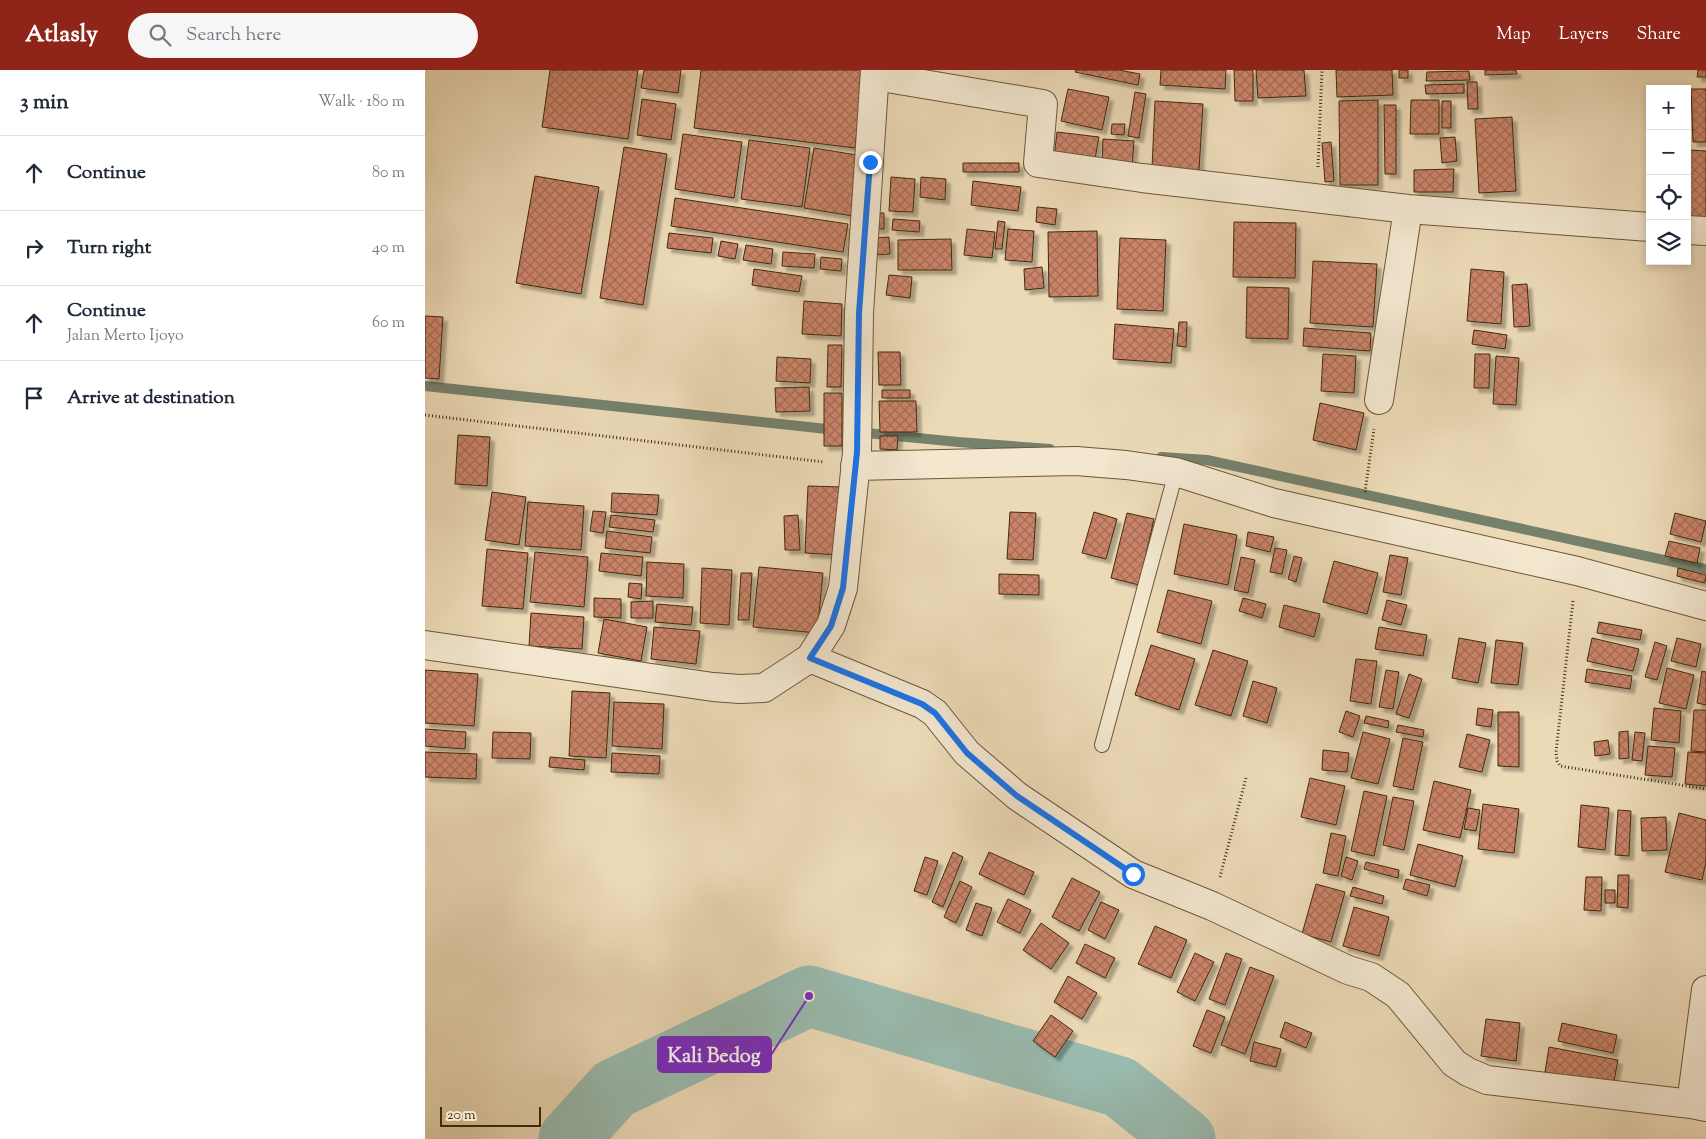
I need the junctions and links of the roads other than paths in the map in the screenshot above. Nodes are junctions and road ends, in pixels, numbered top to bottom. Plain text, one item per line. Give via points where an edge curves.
1 (875, 73) edge
2 (1408, 209) junction
3 (1646, 227) edge
4 (1691, 230) edge
5 (1706, 231) edge
6 (1379, 400) road end
7 (856, 459) junction
8 (1176, 472) junction
9 (1706, 606) edge
10 (425, 645) edge
11 (810, 658) junction
12 (1101, 745) dead end
13 (1706, 990) edge
14 (1699, 1106) edge

1 - 2 street via 1043,104 1038,162 1142,178
1 - 7 street via 859,313
2 - 3 street
2 - 6 street
4 - 5 street
7 - 8 street via 1076,461
7 - 11 street via 843,588 831,626
8 - 9 street via 1274,502 1577,572
8 - 12 lane
10 - 11 street via 740,689 764,688
11 - 14 street via 922,704 935,713 967,753 1017,796 1133,874 1212,906 1348,970 1371,977 1398,995 1455,1063 1468,1072 1487,1080
13 - 14 street

